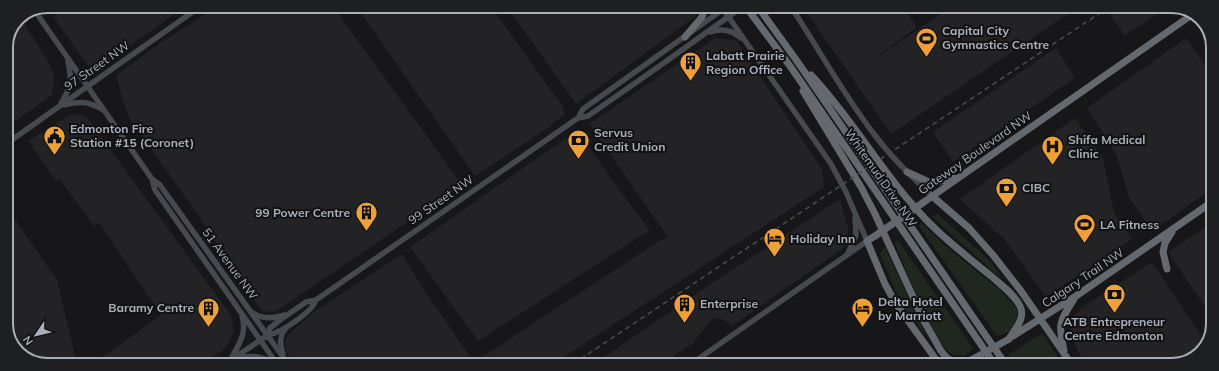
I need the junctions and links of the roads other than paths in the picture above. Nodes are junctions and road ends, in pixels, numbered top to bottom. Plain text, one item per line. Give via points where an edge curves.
1 (191, 13) edge
2 (703, 13) edge
3 (716, 13) edge
4 (726, 13) edge
5 (734, 13) edge
6 (750, 13) edge
7 (762, 13) edge
8 (795, 13) edge
9 (38, 15) edge
10 (728, 17) junction
11 (1188, 17) edge
12 (705, 33) junction
13 (684, 37) junction
14 (744, 40) junction
15 (68, 58) junction
16 (797, 60) junction
17 (790, 66) junction
18 (87, 86) junction
19 (59, 106) junction
20 (105, 112) junction
21 (578, 118) junction
22 (13, 139) edge
23 (907, 172) junction
24 (960, 176) junction
25 (152, 179) junction
26 (846, 192) junction
27 (932, 196) junction
28 (1206, 206) edge
29 (1173, 230) junction
30 (867, 241) junction
31 (847, 256) junction
32 (1167, 269) dead end
33 (1076, 296) junction
34 (316, 300) junction
35 (239, 310) junction
36 (250, 310) junction
37 (287, 315) junction
38 (1040, 320) junction
39 (290, 324) junction
40 (268, 335) junction
41 (1009, 338) junction
42 (260, 340) junction
43 (1065, 355) junction
44 (283, 357) joint
45 (232, 358) edge
46 (233, 358) edge
47 (236, 358) edge
48 (265, 358) edge
49 (272, 358) edge
50 (700, 358) edge
51 (935, 358) edge
52 (948, 358) edge
53 (974, 358) edge
54 (990, 358) edge
55 (1001, 358) edge
56 (1067, 358) edge

1 - 18 main road, 97 Street NW
2 - 13 highway
3 - 13 main road, 99 Street NW
4 - 10 main road
5 - 10 main road, 99 Street NW
6 - 17 highway, Whitemud Drive NW
7 - 16 highway, Whitemud Drive NW
8 - 23 main road via 873,134
9 - 15 main road, 51 Avenue NW
10 - 12 main road, 99 Street NW
10 - 14 main road
11 - 24 highway, Gateway Boulevard NW
12 - 14 main road via 727,30
12 - 21 main road, 99 Street NW via 588,116
13 - 21 main road, 99 Street NW via 583,109
14 - 26 main road via 826,156
15 - 18 main road, 51 Avenue NW
15 - 19 main road via 71,84
16 - 41 highway via 826,91 893,182 922,216 1006,289 1021,307 1019,325
16 - 55 highway, Whitemud Drive NW
17 - 52 highway via 806,97 861,186 924,321 935,342
17 - 54 highway, Whitemud Drive NW
18 - 19 main road, 97 Street NW
18 - 20 main road, 51 Avenue NW
19 - 20 main road via 83,102
19 - 22 main road, 97 Street NW
20 - 25 main road, 51 Avenue NW
21 - 34 main road, 99 Street NW
23 - 24 highway via 931,183
23 - 27 main road
24 - 27 highway, Gateway Boulevard NW
25 - 35 main road, 51 Avenue NW via 155,190
25 - 36 main road, 51 Avenue NW via 160,186
26 - 30 main road
26 - 31 main road via 853,210 856,232
27 - 30 highway, Gateway Boulevard NW, bridge
27 - 38 highway via 986,246
28 - 29 highway, Calgary Trail NW
29 - 32 highway via 1163,250
29 - 33 highway, Calgary Trail NW
30 - 31 main road, Gateway Boulevard NW
30 - 51 highway via 896,304
31 - 50 main road, Gateway Boulevard NW
33 - 38 highway, Calgary Trail NW
33 - 43 highway via 1060,327
34 - 37 main road, 99 Street NW via 306,302
34 - 39 main road, 99 Street NW via 310,309
35 - 42 main road, 51 Avenue NW
35 - 45 main road via 244,328 240,344
36 - 37 main road via 266,318
36 - 40 main road, 51 Avenue NW
37 - 40 main road, 99 Street NW via 270,328
38 - 41 highway, Calgary Trail NW
38 - 43 highway
39 - 40 main road, 99 Street NW via 276,334
39 - 44 main road via 282,332
40 - 42 main road, 99 Street NW
40 - 44 main road, 51 Avenue NW
41 - 53 highway, Calgary Trail NW, bridge
42 - 46 main road, 99 Street NW
42 - 49 main road, 51 Avenue NW
43 - 56 highway
47 - 48 main road via 252,355

